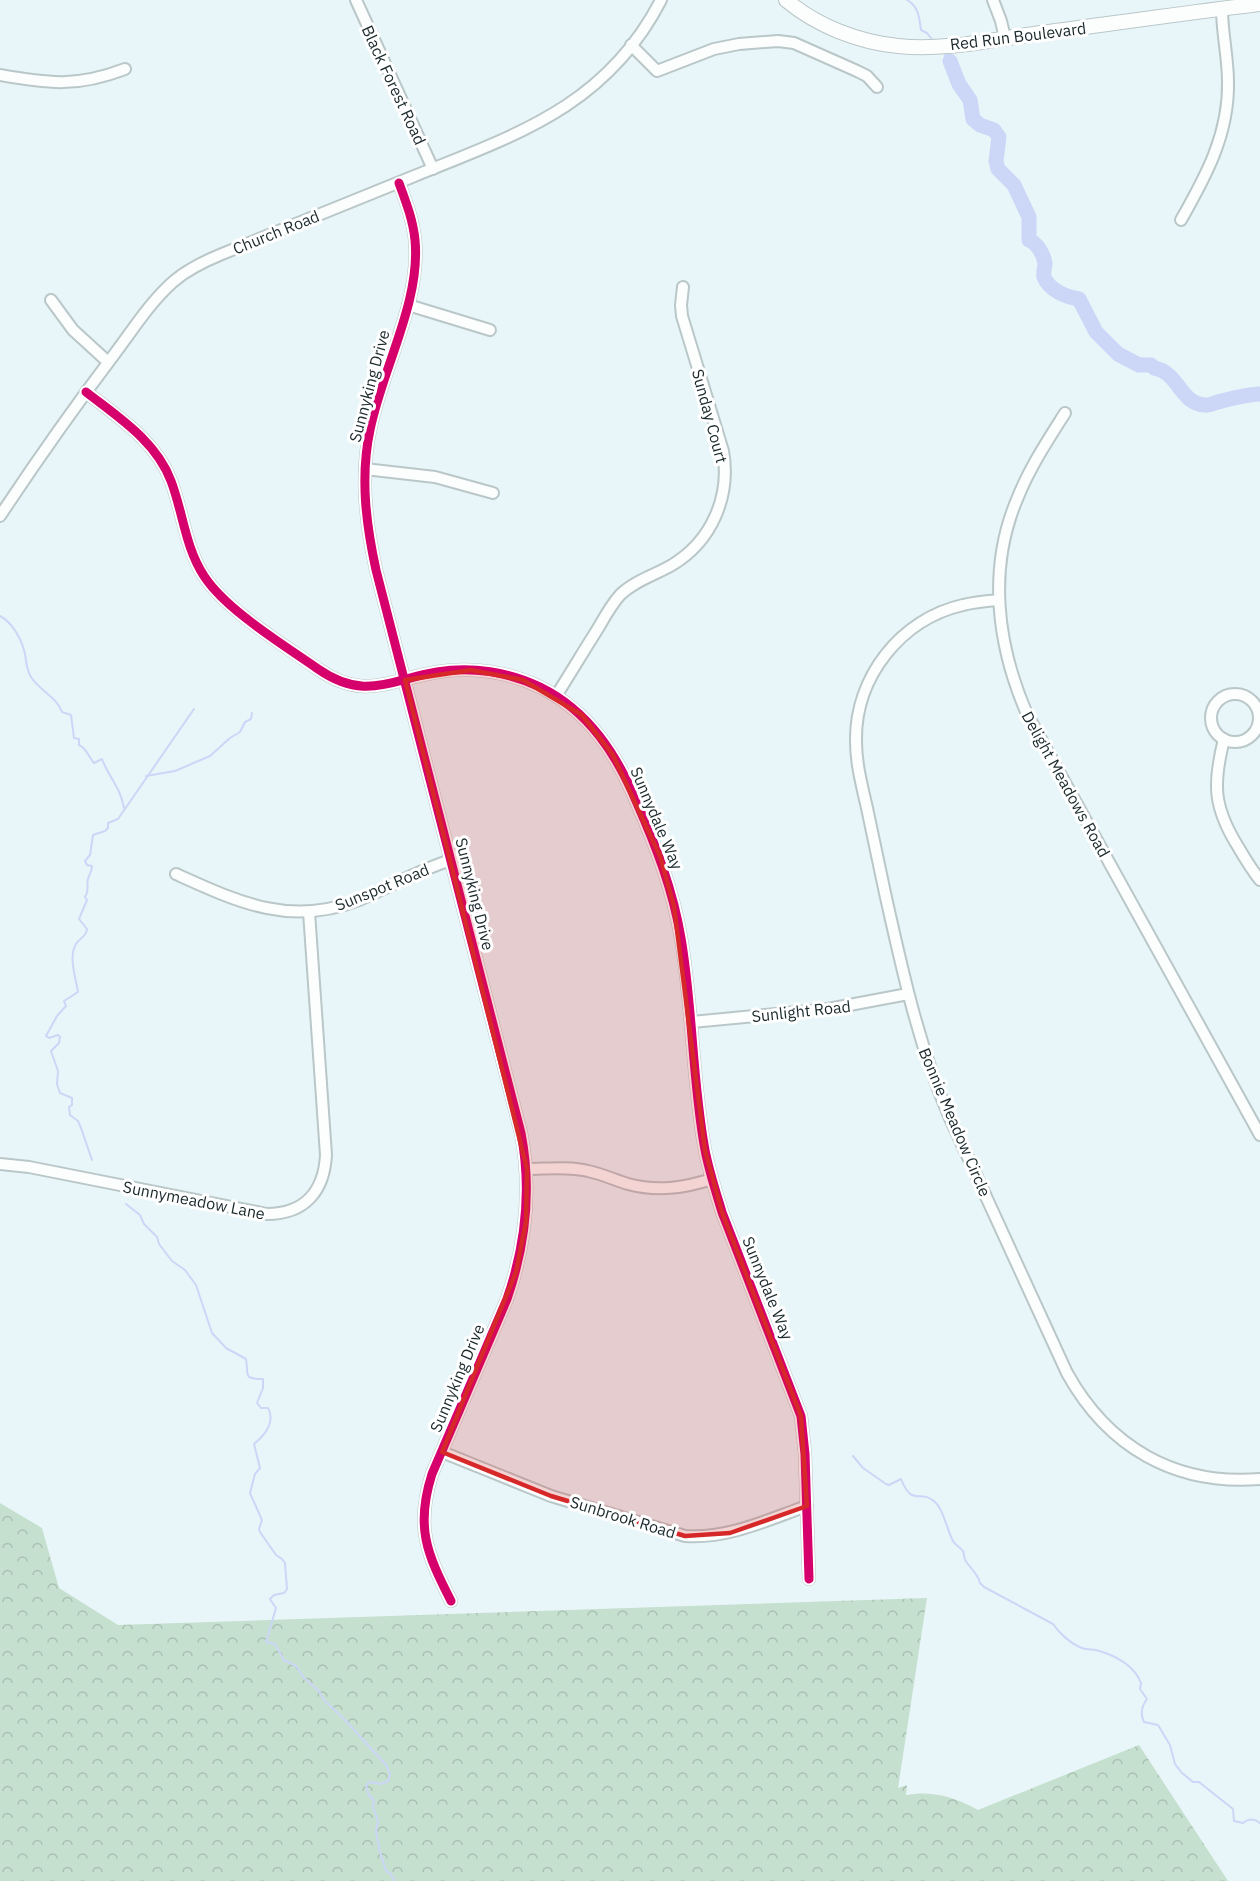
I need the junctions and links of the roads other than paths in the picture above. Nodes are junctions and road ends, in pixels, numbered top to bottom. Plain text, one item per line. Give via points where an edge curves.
1 (356, 0) edge
2 (661, 0) edge
3 (786, 0) edge
4 (993, 0) edge
5 (1260, 4) edge
6 (1222, 9) junction
7 (1005, 38) junction
8 (631, 45) junction
9 (126, 69) dead end
10 (0, 75) edge
11 (878, 87) dead end
12 (433, 169) junction
13 (399, 183) junction
14 (1181, 220) dead end
15 (683, 287) dead end
16 (51, 300) dead end
17 (408, 305) junction
18 (490, 330) dead end
19 (108, 362) junction
20 (86, 392) junction
21 (1065, 413) dead end
22 (365, 469) junction
23 (493, 493) dead end
24 (0, 516) edge
25 (999, 600) junction
26 (405, 680) junction
27 (556, 696) junction
28 (1224, 739) junction
29 (451, 860) junction
30 (176, 874) dead end
31 (1260, 880) edge
32 (309, 912) junction
33 (908, 993) junction
34 (692, 1022) junction
35 (1260, 1135) edge
36 (0, 1164) edge
37 (527, 1169) junction
38 (712, 1179) junction
39 (442, 1452) junction
40 (1260, 1479) edge
41 (807, 1506) junction
42 (809, 1579) dead end
43 (451, 1601) dead end

1 - 12 street, Black Forest Road
2 - 8 street, Church Road
3 - 7 main road, Red Run Boulevard via 819,22 882,44 930,47
4 - 7 street
5 - 6 main road, Red Run Boulevard
6 - 7 main road, Red Run Boulevard
6 - 14 street via 1228,79 1224,127 1213,161
8 - 11 street via 657,71 727,46 786,42 857,71
8 - 12 street, Church Road via 600,79 552,117
9 - 10 street via 72,83
12 - 13 street, Church Road
13 - 17 street, Sunnyking Drive via 412,219 416,245
13 - 19 street, Church Road via 193,268 167,288
15 - 27 street, Sunday Court via 682,316 724,459 721,501 713,522 695,547 671,566 629,587 614,602
16 - 19 street via 73,330
17 - 18 street
17 - 22 street, Sunnyking Drive via 374,415
19 - 20 street, Church Road
20 - 24 street, Church Road
20 - 26 street, Sunnydale Way via 140,435 159,458 171,481 196,561 207,581 224,599 334,679 358,687
21 - 25 street, Delight Meadows Road via 1031,469 1014,507 1002,550
22 - 23 street via 424,475
22 - 26 street, Sunnyking Drive via 366,520
25 - 33 street, Bonnie Meadow Circle via 962,605 911,629 878,664 860,706 858,768
25 - 35 street, Delight Meadows Road via 1003,642 1027,714
26 - 27 street, Sunnydale Way via 452,670 488,671 523,680
26 - 29 street, Sunnyking Drive
27 - 34 street, Sunnydale Way via 582,716 604,741 648,827 674,906
28 - 28 street via 1213,728 1213,707 1229,694 1245,696 1257,706 1256,731 1242,741
28 - 31 street via 1216,777 1220,814
29 - 32 street, Sunspot Road via 358,900
29 - 37 street, Sunnyking Drive
30 - 32 street, Sunspot Road via 240,902
32 - 36 street, Sunnymeadow Lane via 326,1166 320,1186 308,1200 292,1211 267,1215
33 - 34 street, Sunlight Road via 828,1009
33 - 40 street, Bonnie Meadow Circle via 936,1086 1082,1399 1122,1441 1158,1462 1208,1478
34 - 38 street, Sunnydale Way via 700,1116
37 - 38 street via 587,1171 627,1184 660,1189
37 - 39 street, Sunnyking Drive via 526,1221 516,1272
38 - 41 street, Sunnydale Way via 801,1416
39 - 41 street, Sunbrook Road via 551,1496 685,1536 730,1533
39 - 43 street, Sunnyking Drive via 428,1487 424,1521 428,1551
41 - 42 street, Sunnydale Way

